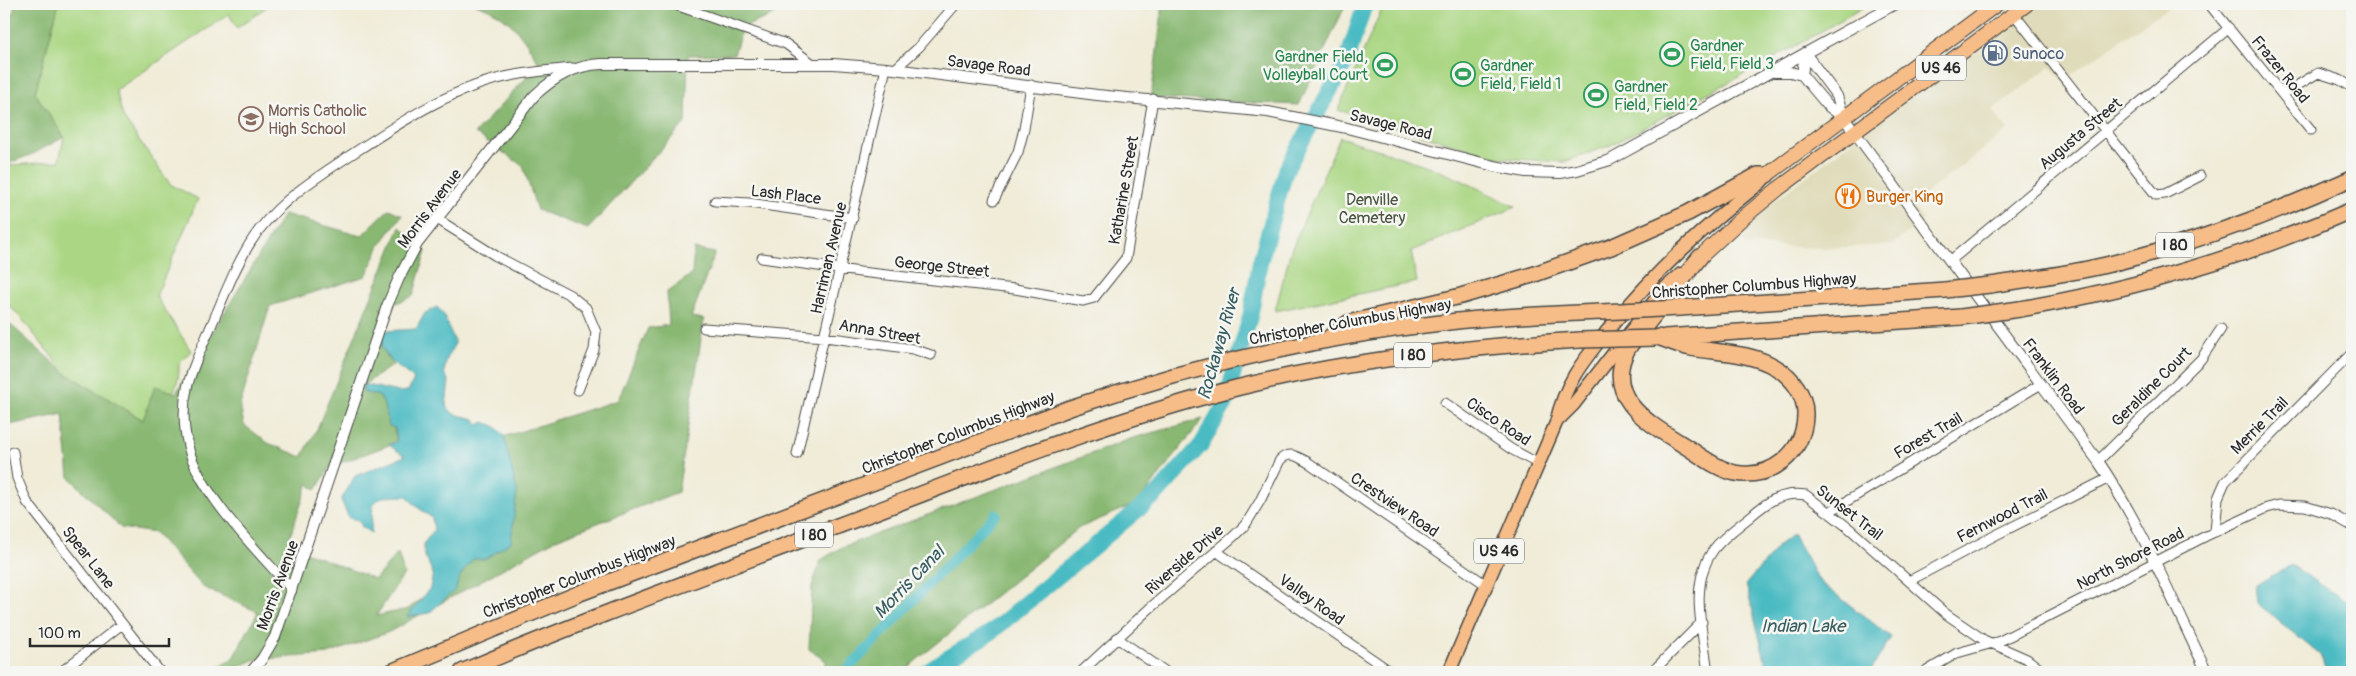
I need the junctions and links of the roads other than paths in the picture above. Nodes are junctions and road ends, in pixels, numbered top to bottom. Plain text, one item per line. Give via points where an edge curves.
1 (673, 4) edge
2 (956, 4) edge
3 (1895, 4) edge
4 (1996, 4) edge
5 (2027, 4) edge
6 (2209, 4) edge
7 (2014, 14) junction
8 (2229, 28) junction
9 (1805, 54) junction
10 (813, 64) junction
11 (839, 64) joint
12 (581, 67) junction
13 (890, 69) junction
14 (1772, 73) junction
15 (1802, 75) junction
16 (1030, 85) junction
17 (2352, 87) edge
18 (2283, 94) junction
19 (1153, 99) junction
20 (1844, 118) junction
21 (2311, 130) dead end
22 (2106, 131) junction
23 (1855, 133) junction
24 (1767, 175) junction
25 (2200, 176) dead end
26 (2352, 178) edge
27 (994, 200) dead end
28 (715, 201) dead end
29 (2352, 210) edge
30 (853, 218) junction
31 (437, 219) junction
32 (1700, 257) junction
33 (762, 258) dead end
34 (1950, 261) junction
35 (841, 268) junction
36 (1111, 280) joint
37 (704, 328) dead end
38 (2221, 329) dead end
39 (825, 337) junction
40 (1657, 338) junction
41 (1327, 340) junction
42 (2352, 353) edge
43 (931, 355) dead end
44 (2041, 384) junction
45 (578, 390) dead end
46 (1446, 403) dead end
47 (1556, 422) junction
48 (13, 452) dead end
49 (797, 454) dead end
50 (1287, 455) joint
51 (2098, 461) junction
52 (1537, 463) junction
53 (2109, 478) junction
54 (1829, 512) junction
55 (2352, 526) edge
56 (2215, 532) junction
57 (1216, 551) junction
58 (2156, 561) junction
59 (1909, 581) junction
60 (1485, 584) junction
61 (292, 590) junction
62 (1702, 622) junction
63 (122, 624) junction
64 (1117, 638) junction
65 (1989, 643) junction
66 (61, 672) edge
67 (160, 672) edge
68 (250, 672) edge
69 (391, 672) edge
70 (462, 672) edge
71 (1081, 672) edge
72 (1166, 672) edge
73 (1390, 672) edge
74 (1449, 672) edge
75 (1652, 672) edge
76 (1708, 672) edge
77 (1925, 672) edge
78 (2044, 672) edge
79 (2207, 672) edge

1 - 10 street via 786,44
2 - 13 street via 919,47
3 - 9 street, Savage Road
4 - 20 highway, US 46
5 - 7 highway, US 46
6 - 8 street, Frazer Road
7 - 22 street
7 - 23 highway, US 46
8 - 18 street, Frazer Road
8 - 22 street, Augusta Street
9 - 14 street, Savage Road
9 - 15 street
9 - 20 street, Franklin Road via 1836,96
10 - 11 street, Morris Avenue
10 - 12 street, Morris Avenue via 602,64
11 - 13 street, Savage Road
12 - 31 street, Morris Avenue via 557,77 534,96
12 - 61 street via 503,78 417,111 305,185 270,217 247,248 193,364 184,397 185,432 194,465 210,494
13 - 16 street, Savage Road
13 - 30 street, Harriman Avenue
14 - 15 street
14 - 19 street, Savage Road via 1610,160 1560,173 1526,172 1494,166 1347,128 1268,112
15 - 20 street, Franklin Road via 1828,106
16 - 19 street, Savage Road
16 - 27 street via 1018,152
17 - 18 street via 2318,73
18 - 21 street, Frazer Road
19 - 36 street, Katharine Street via 1131,240 1126,258
20 - 23 street, Franklin Road
20 - 24 highway, US 46
22 - 25 street via 2156,195 2165,194
22 - 34 street, Augusta Street
23 - 32 highway, US 46 via 1755,208
23 - 34 street, Franklin Road
24 - 41 highway via 1758,175 1688,213 1611,247 1460,296 1348,323
24 - 47 main road, US 46 via 1682,248 1640,290 1580,366 1562,398
26 - 41 highway, Christopher Columbus Highway / I 80, bridge via 2249,221 2137,257 2072,272 1945,290 1476,319
28 - 30 street, Lash Place
29 - 40 highway, I 80, bridge via 2265,245 2164,278 2078,299 1962,317
30 - 35 street, Harriman Avenue
31 - 45 street via 496,256 570,294 586,308 596,332 594,350
31 - 61 street, Morris Avenue via 408,259 387,306
32 - 40 highway via 1624,356 1620,374 1623,391 1634,410 1650,425 1728,470 1750,474 1762,472 1780,464 1791,454 1803,432 1804,405 1797,387 1784,372 1739,353 1689,348
32 - 47 main road, US 46 via 1664,289
33 - 35 street, George Street
34 - 44 street, Franklin Road
35 - 36 street, George Street via 1016,288 1083,301 1094,298
35 - 39 street, Harriman Avenue
37 - 39 street, Anna Street
38 - 51 street, Geraldine Court via 2201,359
39 - 43 street, Anna Street via 913,349
39 - 49 street, Harriman Avenue
40 - 70 highway, I 80, bridge via 1580,340 1386,359 1249,385 1169,406 1033,452 823,531
41 - 69 highway, Christopher Columbus Highway / I 80 via 1199,368 1070,408 589,589
42 - 56 street, Merrie Trail via 2225,482 2218,498
44 - 51 street, Franklin Road
44 - 54 street, Forest Trail
46 - 52 street, Cisco Road via 1511,449
47 - 52 main road, US 46
48 - 63 street, Spear Lane via 17,478 27,502
50 - 57 street, Riverside Drive via 1280,460 1246,524
50 - 60 street, Crestview Road via 1293,454 1309,463
51 - 53 street, Franklin Road
52 - 60 main road, US 46
53 - 58 street, Franklin Road
53 - 59 street, Fernwood Trail
54 - 59 street, Sunset Trail
54 - 62 street, Sunset Trail via 1806,496 1781,496 1759,509 1722,540 1702,572 1699,593
55 - 56 street, North Shore Road via 2331,514 2292,504 2267,508
56 - 58 street, North Shore Road
57 - 64 street, Riverside Drive
57 - 73 street, Valley Road
58 - 65 street, North Shore Road via 2000,641
58 - 79 street, Franklin Road
59 - 65 street, Sunset Trail via 1946,614
60 - 74 main road, US 46
61 - 68 street, Morris Avenue via 269,649
62 - 75 street
62 - 76 street, Sunset Trail
63 - 66 street
63 - 67 street, Spear Lane
64 - 71 street, Riverside Drive
64 - 72 street
65 - 77 street, North Shore Road via 1957,653
65 - 78 street, Sunset Trail via 2027,659

